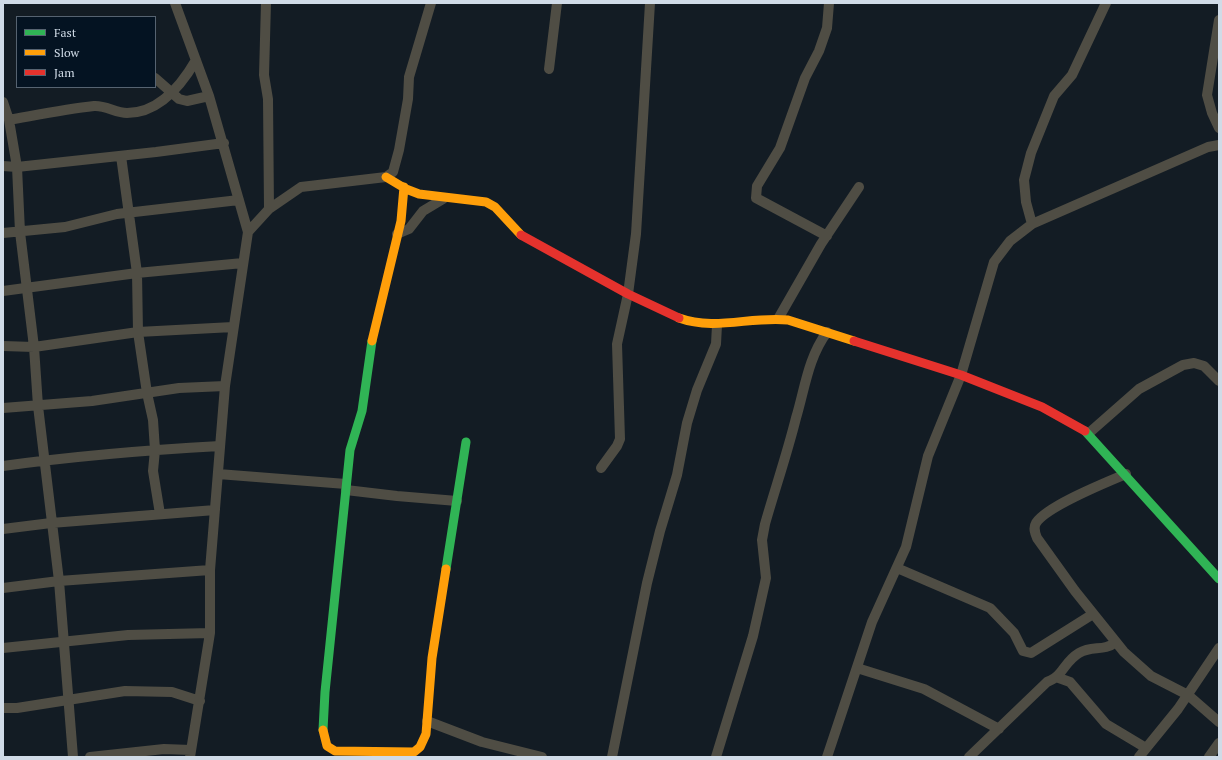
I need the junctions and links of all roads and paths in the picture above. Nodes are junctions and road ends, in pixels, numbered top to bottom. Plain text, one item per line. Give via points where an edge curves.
1 (175, 3) edge
2 (266, 3) edge
3 (431, 3) edge
4 (557, 3) edge
5 (650, 3) edge
6 (829, 3) edge
7 (1106, 3) edge
8 (1219, 20) edge
9 (196, 60) junction
10 (549, 69) dead end
11 (156, 79) edge
12 (172, 94) junction
13 (209, 96) junction
14 (3, 102) edge
15 (9, 120) junction
16 (1219, 128) edge
17 (224, 143) junction
18 (1219, 145) edge
19 (121, 156) junction
20 (3, 166) edge
21 (17, 167) junction
22 (386, 177) junction
23 (404, 187) junction
24 (859, 187) dead end
25 (443, 199) junction
26 (240, 200) junction
27 (269, 208) junction
28 (129, 214) junction
29 (1032, 224) junction
30 (20, 232) junction
31 (248, 232) junction
32 (3, 233) edge
33 (397, 234) junction
34 (827, 236) junction
35 (243, 263) junction
36 (137, 273) junction
37 (28, 288) junction
38 (3, 291) edge
39 (628, 294) junction
40 (778, 319) junction
41 (717, 325) junction
42 (233, 327) junction
43 (138, 332) junction
44 (827, 332) junction
45 (3, 346) edge
46 (34, 348) junction
47 (961, 375) junction
48 (1219, 381) edge
49 (225, 386) junction
50 (147, 394) junction
51 (38, 406) junction
52 (3, 408) edge
53 (1089, 433) junction
54 (466, 442) dead end
55 (220, 446) junction
56 (155, 450) junction
57 (45, 460) junction
58 (3, 466) edge
59 (601, 468) dead end
60 (218, 474) junction
61 (1126, 474) junction
62 (346, 487) junction
63 (457, 500) junction
64 (215, 510) junction
65 (160, 514) junction
66 (52, 523) junction
67 (3, 529) edge
68 (897, 568) junction
69 (210, 570) junction
70 (1219, 579) edge
71 (59, 581) junction
72 (3, 588) edge
73 (1093, 614) junction
74 (210, 633) junction
75 (64, 641) junction
76 (1116, 642) junction
77 (3, 648) edge
78 (1219, 648) edge
79 (858, 668) junction
80 (1056, 677) junction
81 (1188, 695) junction
82 (69, 700) junction
83 (200, 701) junction
84 (3, 708) edge
85 (427, 721) junction
86 (1219, 722) edge
87 (999, 729) junction
88 (1219, 743) edge
89 (1146, 748) junction
90 (420, 753) edge
91 (191, 754) edge
92 (73, 757) edge
93 (90, 757) edge
94 (542, 757) edge
95 (612, 757) edge
96 (716, 757) edge
97 (827, 757) edge
98 (969, 757) edge
99 (1139, 757) edge
100 (1208, 757) edge

1 - 9 street
2 - 27 street via 264,76 268,99
3 - 22 street via 409,77 408,100 399,150 393,172
4 - 10 street
5 - 39 street via 636,234
6 - 34 street via 827,28 819,51 805,78 780,148 756,192 756,198
7 - 29 street via 1072,76 1054,96 1031,153 1024,180
8 - 16 street via 1208,95
9 - 12 street via 186,78
9 - 13 street
11 - 12 street
12 - 13 street via 187,101
12 - 15 street via 141,112 125,113 96,106
13 - 17 street
14 - 15 street
15 - 21 street
17 - 19 street
17 - 26 street
18 - 29 street via 1208,147
19 - 21 street
19 - 28 street
20 - 21 street
21 - 30 street
22 - 23 street
22 - 27 street via 301,187
23 - 25 street via 418,194
23 - 33 street via 401,221
24 - 34 street
25 - 33 street via 423,212 409,229
25 - 39 street via 480,200 492,204 509,226 519,234
26 - 28 street
26 - 31 street
27 - 31 street
28 - 30 street via 116,214 65,226
28 - 36 street
29 - 47 street via 1010,241 994,262
30 - 32 street
30 - 37 street
31 - 35 street
33 - 62 street via 371,346 362,411 350,450
34 - 40 street
35 - 36 street
35 - 42 street
36 - 37 street
36 - 43 street
37 - 38 street
37 - 46 street
39 - 41 street via 682,319
39 - 59 street via 617,344 620,439
40 - 41 street
40 - 44 street
41 - 95 street via 716,344 687,423 677,475 647,583
42 - 43 street
42 - 49 street
43 - 46 street
43 - 50 street
44 - 47 street
44 - 96 street via 807,372 765,524 762,540 766,578 754,636
45 - 46 street
46 - 51 street
47 - 53 street via 1042,407
47 - 68 street via 928,456 906,547
48 - 53 street via 1204,366 1194,362 1183,365 1139,389
49 - 50 street via 179,388
49 - 55 street
50 - 51 street
50 - 56 street via 153,420
51 - 52 street
51 - 57 street
53 - 61 street
54 - 63 street
55 - 56 street
55 - 60 street
56 - 57 street
56 - 65 street via 153,471
57 - 58 street
57 - 66 street
60 - 62 street
60 - 64 street
61 - 70 street
61 - 73 street via 1062,503 1035,525 1037,538
62 - 63 street via 397,496
62 - 90 street via 323,734 327,746 335,751
63 - 85 street via 435,628
64 - 65 street
64 - 69 street
65 - 66 street
66 - 67 street
66 - 71 street
68 - 73 street via 990,608 1014,633 1026,653 1031,653
68 - 79 street via 872,622
69 - 71 street
69 - 74 street
71 - 72 street
71 - 75 street
73 - 76 street
74 - 75 street via 128,635
74 - 83 street
75 - 77 street
75 - 82 street
76 - 80 street via 1108,648 1091,648 1078,654
76 - 81 street via 1151,676
78 - 81 street
79 - 87 street via 924,689
79 - 97 street
80 - 87 street via 1047,682
80 - 89 street via 1070,682 1106,724
81 - 86 street
81 - 89 street
82 - 83 street via 125,691 172,692
82 - 84 street
82 - 92 street
83 - 91 street
85 - 90 street via 426,736
85 - 94 street via 482,742
87 - 98 street
88 - 100 street
89 - 99 street
91 - 93 street via 164,749

